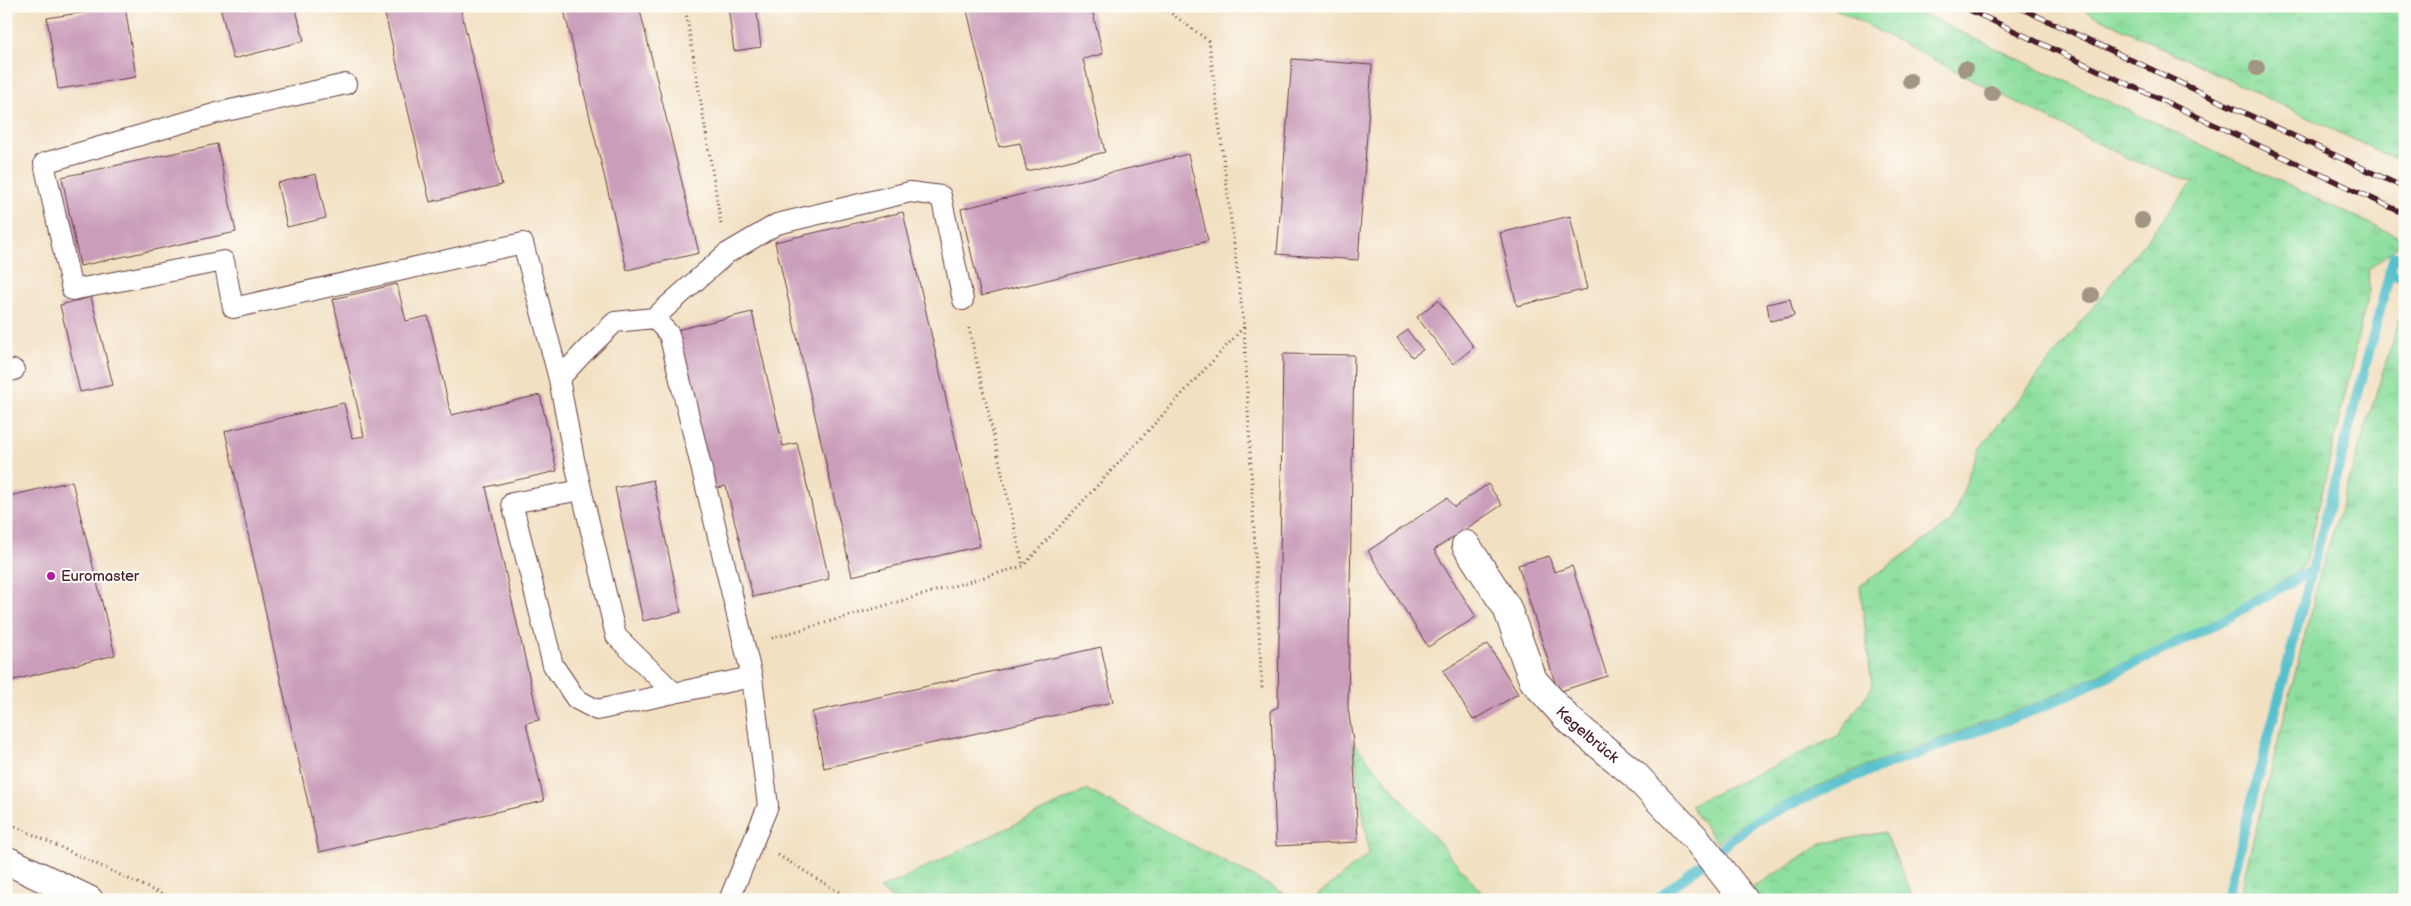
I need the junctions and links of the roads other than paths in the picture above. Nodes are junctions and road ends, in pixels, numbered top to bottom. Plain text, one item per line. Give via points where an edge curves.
1 (346, 84) dead end
2 (963, 300) road end
3 (654, 318) junction
4 (559, 379) junction
5 (581, 490) junction
6 (1466, 545) dead end
7 (752, 677) junction
8 (674, 693) junction
9 (6, 860) edge
10 (1742, 897) edge
11 (80, 898) edge
12 (729, 900) edge

1 - 4 lane via 217,113 44,163 72,290 224,262 233,308 523,243
2 - 3 lane via 941,196 910,192 777,224 726,254
3 - 4 lane via 615,322
3 - 7 lane via 669,334
4 - 5 lane
5 - 8 lane via 616,636
5 - 8 lane via 512,503 553,665 576,699 598,710
6 - 10 street, Kegelbrück via 1507,608 1533,680 1567,718 1634,774 1698,840
7 - 8 lane
7 - 12 lane via 768,806
9 - 11 street

